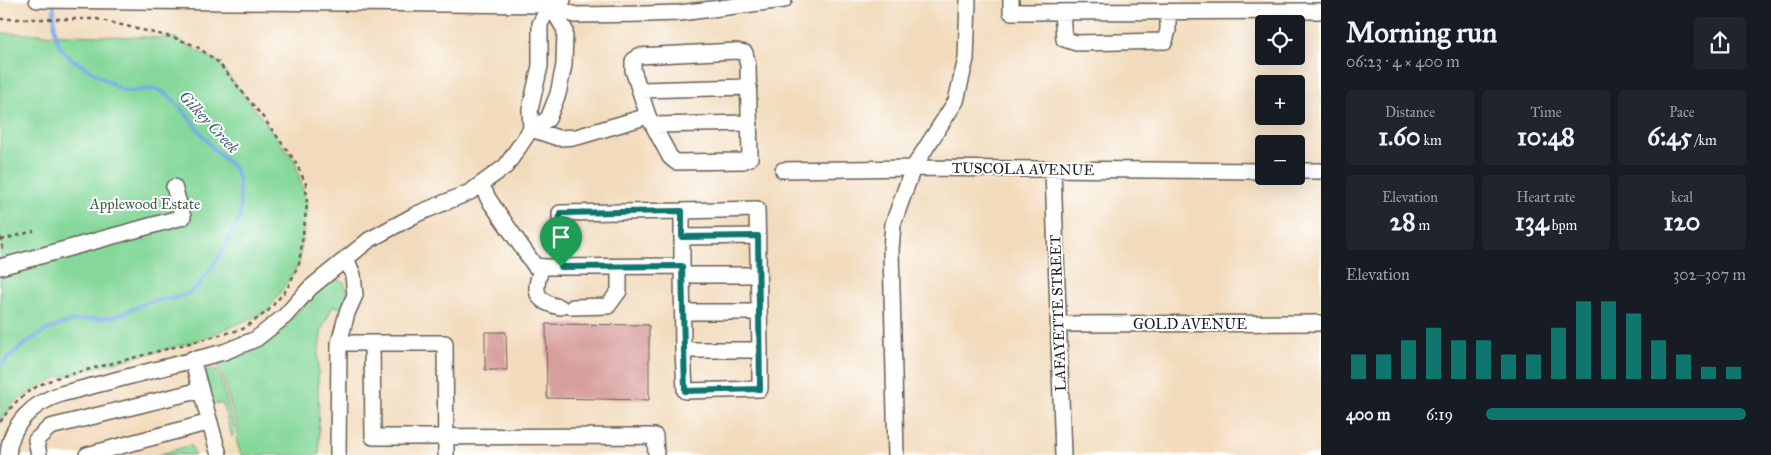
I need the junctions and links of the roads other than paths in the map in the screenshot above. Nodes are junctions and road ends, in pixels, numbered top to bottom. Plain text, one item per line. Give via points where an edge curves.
1 (37, 0) edge
2 (48, 0) edge
3 (61, 0) edge
4 (784, 0) edge
5 (968, 0) edge
6 (1011, 0) edge
7 (554, 2) edge
8 (1062, 12) junction
9 (1168, 12) junction
10 (1321, 12) edge
11 (748, 87) junction
12 (640, 90) junction
13 (650, 121) junction
14 (750, 123) junction
15 (531, 129) junction
16 (913, 168) junction
17 (783, 170) dead end
18 (1053, 170) junction
19 (1255, 171) edge
20 (1305, 171) edge
21 (1321, 171) edge
22 (481, 184) junction
23 (174, 187) dead end
24 (682, 211) junction
25 (758, 236) junction
26 (682, 237) junction
27 (346, 258) junction
28 (0, 266) edge
29 (619, 266) junction
30 (542, 267) junction
31 (561, 267) junction
32 (682, 270) junction
33 (758, 275) junction
34 (683, 312) junction
35 (759, 312) junction
36 (1059, 324) junction
37 (1321, 324) edge
38 (339, 343) junction
39 (372, 343) junction
40 (683, 350) junction
41 (760, 350) junction
42 (192, 359) junction
43 (201, 390) junction
44 (210, 422) junction
45 (445, 437) junction
46 (8, 455) edge
47 (39, 455) edge
48 (87, 455) edge
49 (219, 455) edge
50 (338, 455) edge
51 (446, 455) edge
52 (656, 455) edge
53 (896, 455) edge
54 (1063, 455) edge

1 - 2 street
2 - 3 street
3 - 7 street
4 - 7 street via 708,10 575,15
5 - 16 street via 966,59 956,101
6 - 8 street via 1011,12
7 - 15 street via 540,24 540,66 530,110
7 - 15 street via 565,30 561,81 548,119
8 - 9 street
8 - 9 street via 1064,39 1076,43 1165,41
9 - 10 street
11 - 12 street
11 - 12 street via 745,53 736,51 638,56 632,61
11 - 14 street
12 - 13 street
13 - 14 street
13 - 14 street via 676,162 743,161 750,158
13 - 15 street via 577,137 558,138
15 - 22 street via 506,166
16 - 17 street, TUSCOLA AVENUE
16 - 18 street, TUSCOLA AVENUE
16 - 53 street via 893,224 891,250
18 - 19 street, TUSCOLA AVENUE
18 - 36 street, LAFAYETTE STREET
20 - 21 street
22 - 27 street via 378,234
22 - 30 street via 514,238 535,266
23 - 28 street via 183,217
24 - 25 street via 757,210
24 - 26 street
24 - 31 street via 560,213
25 - 26 street
25 - 33 street
26 - 32 street
27 - 38 street via 353,275 355,295
27 - 42 street via 256,340
29 - 30 street via 619,291 608,306 545,304 536,289
29 - 31 street
29 - 32 street
30 - 31 street
32 - 33 street
32 - 34 street
33 - 35 street
34 - 35 street
34 - 40 street
35 - 41 street
36 - 37 street, GOLD AVENUE
36 - 54 street, LAFAYETTE STREET
38 - 39 street
38 - 50 street
39 - 45 street via 373,437
39 - 45 street via 445,343
40 - 41 street
40 - 41 street via 685,391 760,389
42 - 43 street
42 - 46 street via 36,404 19,422 9,444
43 - 44 street
43 - 47 street via 50,427 36,440
44 - 48 street
44 - 49 street
45 - 51 street
45 - 52 street via 655,436

